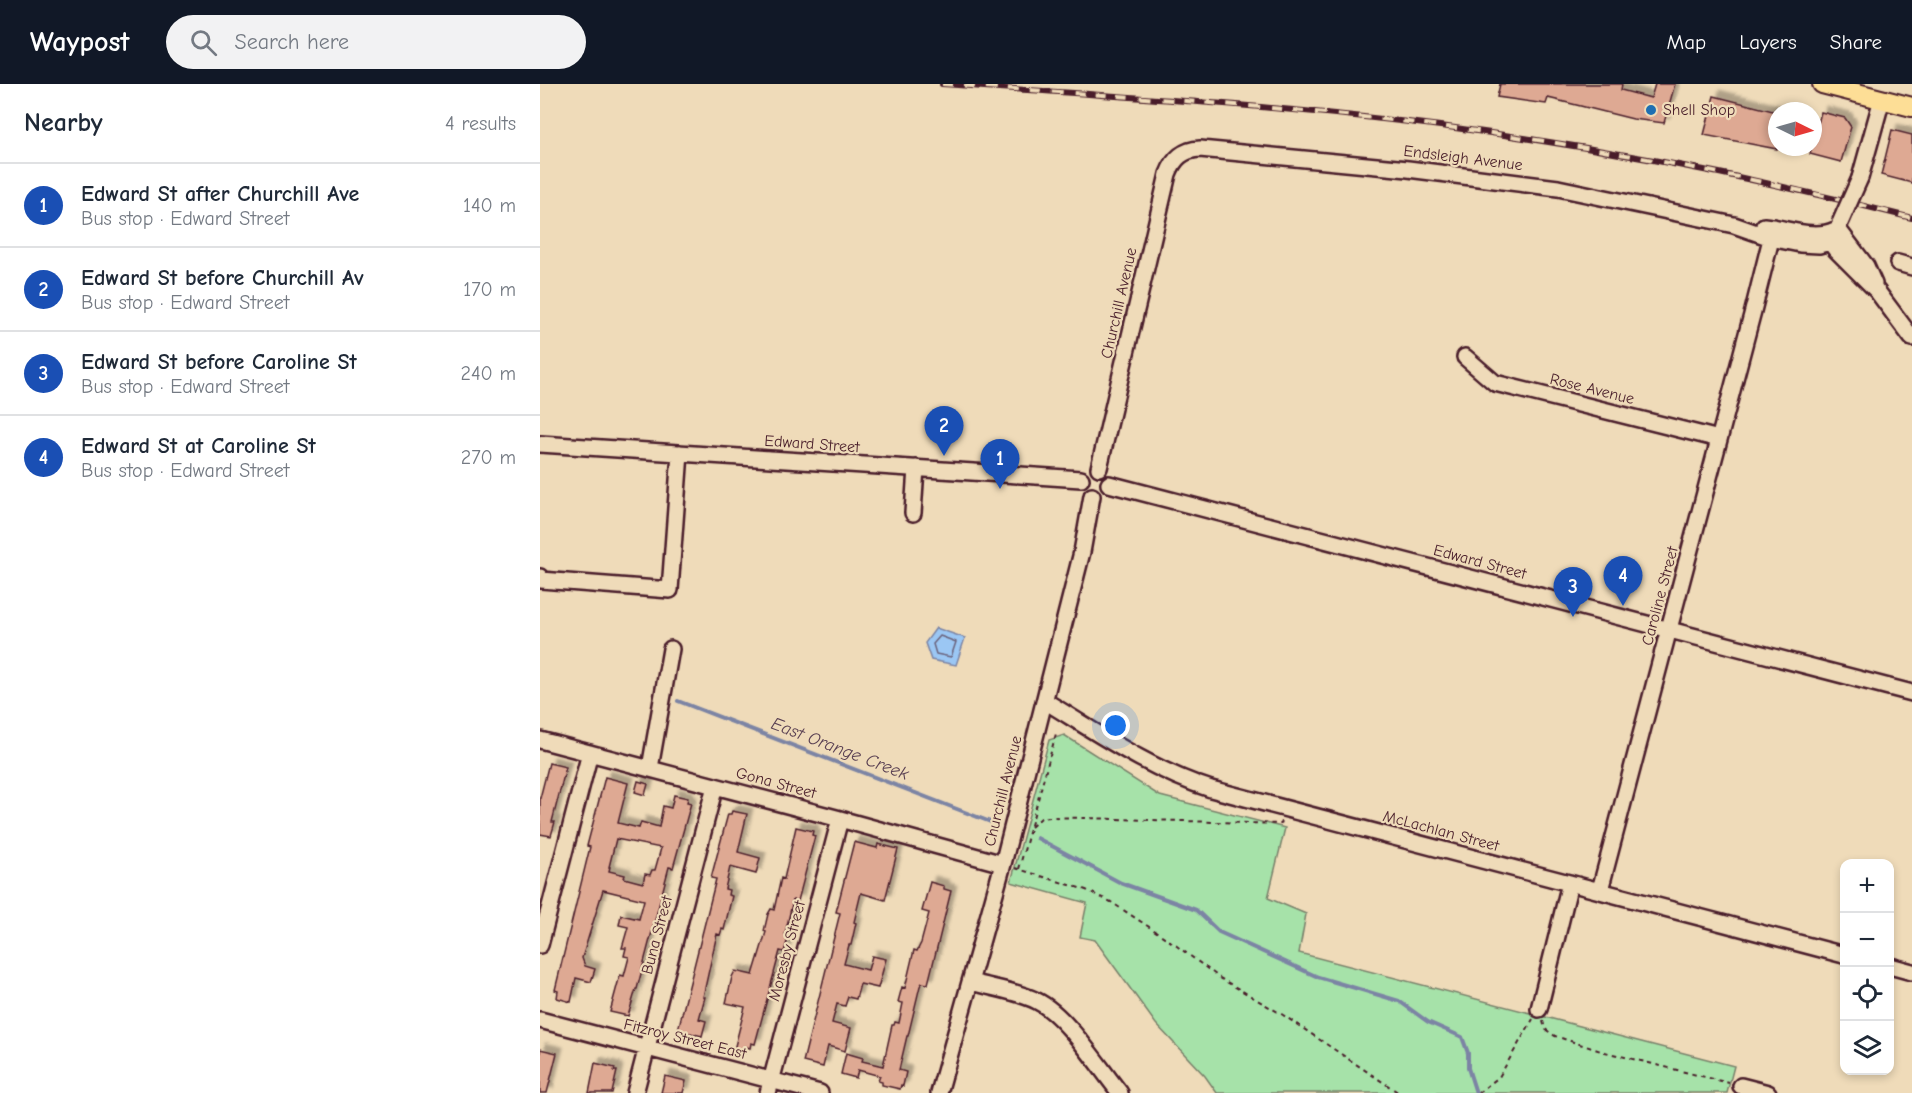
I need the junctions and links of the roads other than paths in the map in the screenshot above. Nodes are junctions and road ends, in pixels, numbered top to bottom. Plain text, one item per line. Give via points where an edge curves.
1 (1822, 84) edge
2 (1882, 99) junction
3 (1912, 106) edge
4 (1185, 153) joint
5 (1773, 232) junction
6 (1833, 232) junction
7 (1800, 244) junction
8 (1754, 311) junction
9 (1912, 339) edge
10 (1465, 357) dead end
11 (1719, 439) junction
12 (540, 444) edge
13 (680, 453) junction
14 (916, 468) junction
15 (1099, 468) junction
16 (1081, 479) junction
17 (1109, 484) junction
18 (1092, 495) junction
19 (914, 513) dead end
20 (540, 577) edge
21 (1670, 630) junction
22 (670, 649) dead end
23 (1912, 693) edge
24 (1045, 701) junction
25 (540, 740) edge
26 (590, 753) junction
27 (650, 768) junction
28 (715, 786) junction
29 (840, 819) junction
30 (1003, 864) junction
31 (1570, 883) junction
32 (1600, 890) junction
33 (540, 945) edge
34 (1840, 954) edge
35 (1894, 967) edge
36 (1912, 972) edge
37 (970, 982) junction
38 (1539, 1009) road end
39 (540, 1020) edge
40 (646, 1048) junction
41 (1741, 1086) road end
42 (770, 1087) edge
43 (634, 1093) edge
44 (820, 1093) edge
45 (939, 1093) edge
46 (1120, 1093) edge
47 (1768, 1093) edge

1 - 2 main road
2 - 3 main road
2 - 6 street, bridge via 1860,178
4 - 5 street, Endsleigh Avenue via 1200,149 1558,188
4 - 15 street, Churchill Avenue via 1172,164 1168,174
5 - 6 street, Endsleigh Avenue
5 - 7 street, Endsleigh Avenue
5 - 8 street, Caroline Street
6 - 7 street, Endsleigh Avenue via 1819,245
6 - 9 street via 1866,266 1877,291
7 - 8 street, Caroline Street via 1775,259
8 - 11 street, Caroline Street
10 - 11 street, Rose Avenue via 1495,383
11 - 21 street, Caroline Street
12 - 13 street, Edward Street
13 - 14 street, Edward Street
13 - 20 street via 670,590
14 - 16 street, Edward Street
14 - 19 street
15 - 16 street via 1090,468
15 - 17 street via 1108,476
16 - 18 street via 1085,491
17 - 18 street via 1101,494
17 - 21 street, Edward Street
18 - 24 street, Churchill Avenue
21 - 23 street, Edward Street
21 - 32 street, Caroline Street
22 - 27 street
24 - 30 street, Churchill Avenue
24 - 31 street, McLachlan Street via 1181,780
25 - 26 street, Gona Street
26 - 27 street, Gona Street
26 - 33 street
27 - 28 street, Gona Street
28 - 29 street, Gona Street
28 - 40 street, Buna Street
29 - 30 street, Gona Street
29 - 42 street, Moresby Street
30 - 37 street, Churchill Avenue
31 - 32 street, McLachlan Street
31 - 38 street
32 - 34 street, McLachlan Street
35 - 36 street
37 - 45 street, Churchill Avenue
37 - 46 street via 1022,995 1052,1011
39 - 40 street, Fitzroy Street East
40 - 42 street, Fitzroy Street East
40 - 43 street, Buna Street
41 - 47 street
42 - 44 street, Fitzroy Street East

